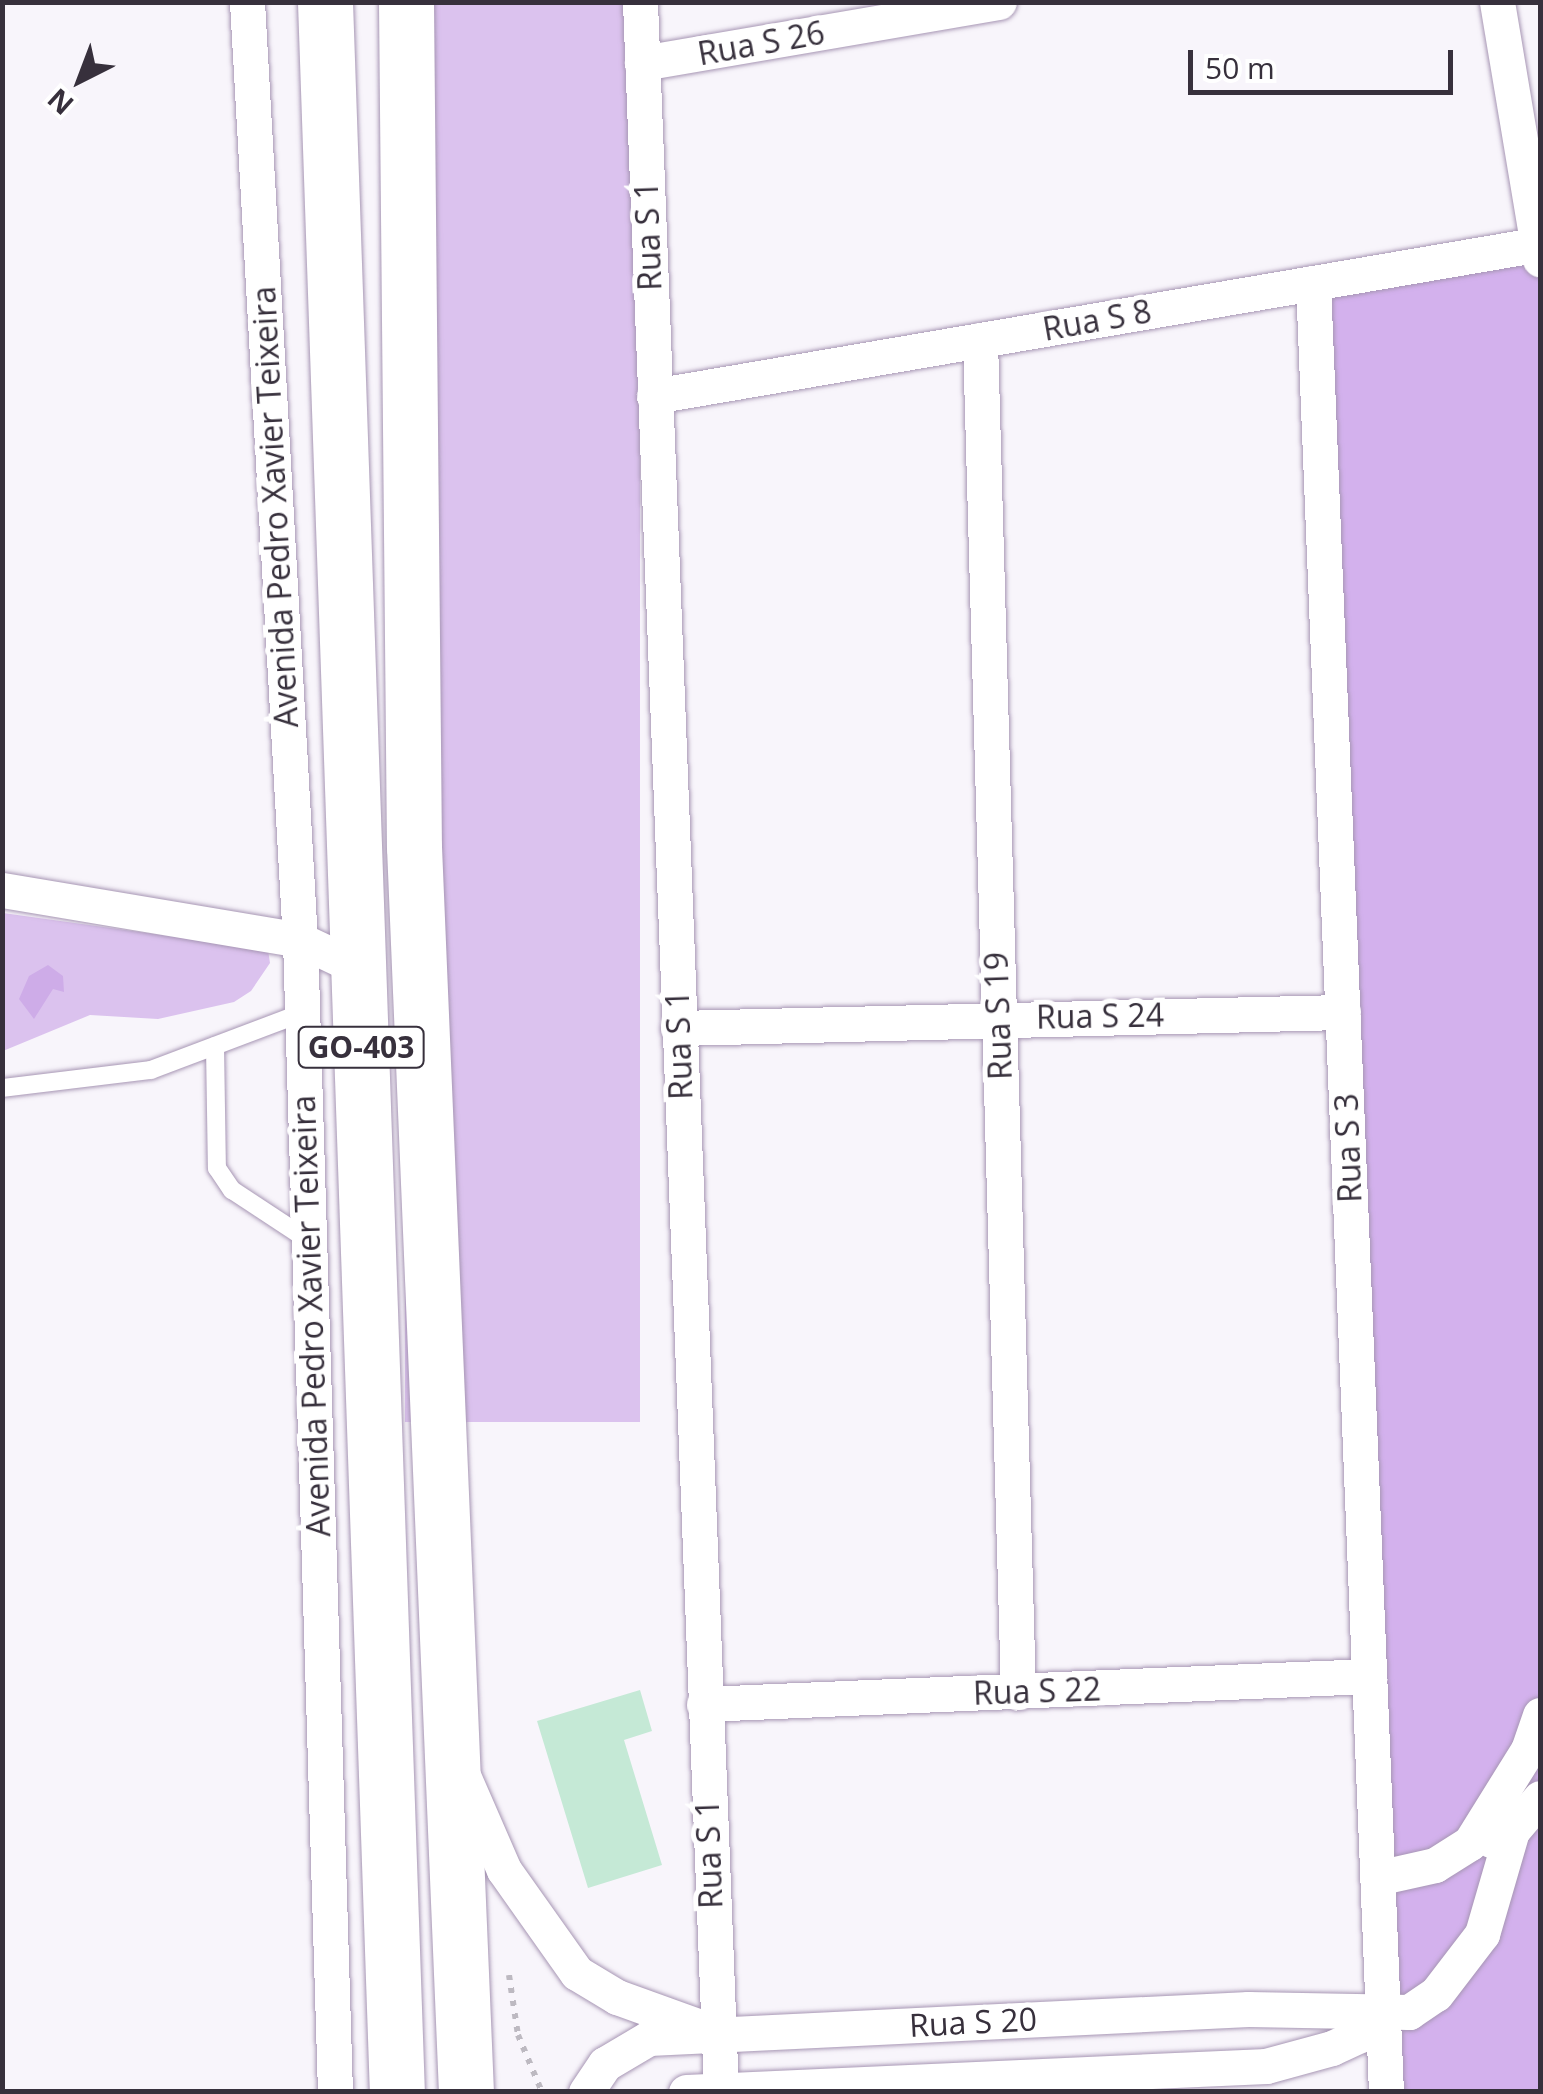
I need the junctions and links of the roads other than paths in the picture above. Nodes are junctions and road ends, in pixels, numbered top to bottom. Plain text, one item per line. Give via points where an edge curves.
1 (247, 2) edge
2 (325, 2) edge
3 (406, 2) edge
4 (640, 2) edge
5 (999, 2) edge
6 (1497, 2) edge
7 (642, 63) junction
8 (1539, 250) edge
9 (1314, 283) junction
10 (980, 340) junction
11 (654, 396) junction
12 (2, 890) edge
13 (300, 940) junction
14 (359, 968) junction
15 (1343, 1012) junction
16 (302, 1013) junction
17 (998, 1018) junction
18 (678, 1028) junction
19 (215, 1046) junction
20 (2, 1088) edge
21 (309, 1240) junction
22 (368, 1253) junction
23 (1369, 1676) junction
24 (1018, 1692) junction
25 (704, 1704) junction
26 (1540, 1715) edge
27 (452, 1750) junction
28 (1540, 1798) edge
29 (1512, 1830) junction
30 (1435, 1865) junction
31 (1377, 1878) junction
32 (1382, 2012) junction
33 (716, 2033) junction
34 (721, 2087) junction
35 (335, 2092) edge
36 (397, 2092) edge
37 (466, 2092) edge
38 (586, 2092) edge
39 (686, 2092) edge
40 (1386, 2092) edge

1 - 13 street, Avenida Pedro Xavier Teixeira
2 - 14 main road, GO-403
3 - 27 main road, GO-403 via 414,846
4 - 7 street, Rua S 1
5 - 7 street, Rua S 26
6 - 8 street
7 - 11 street, Rua S 1
8 - 9 street, Rua S 8
9 - 10 street, Rua S 8
9 - 15 street, Rua S 3
10 - 11 street, Rua S 8
10 - 17 street, Rua S 19
11 - 18 street, Rua S 1
12 - 13 street
13 - 14 street
13 - 16 street, Avenida Pedro Xavier Teixeira
14 - 22 main road, GO-403
15 - 17 street, Rua S 24
15 - 23 street, Rua S 3
16 - 19 lane
16 - 21 street, Avenida Pedro Xavier Teixeira
17 - 18 street, Rua S 24
17 - 24 street, Rua S 19
18 - 25 street, Rua S 1
19 - 20 lane via 151,1070
19 - 21 lane via 217,1168 232,1190
21 - 22 street
21 - 35 street, Avenida Pedro Xavier Teixeira
22 - 36 main road, GO-403
23 - 24 street, Rua S 22
23 - 31 street, Rua S 3
24 - 25 street, Rua S 22
25 - 33 street, Rua S 1
26 - 30 street via 1528,1750 1470,1842
27 - 33 street via 504,1870 576,1973
27 - 37 main road, GO-403
28 - 29 street
29 - 30 street
29 - 32 street, Rua S 20 via 1482,1934 1463,1964 1409,2012
30 - 31 street
31 - 32 street, Rua S 3
32 - 33 street, Rua S 20 via 1248,2010
32 - 34 street, Rua S 20 via 1360,2036 1266,2066
32 - 40 street, Rua S 3
33 - 34 street, Rua S 1
33 - 38 street, Rua S 20 via 650,2038 604,2064
34 - 39 street, Rua S 20

